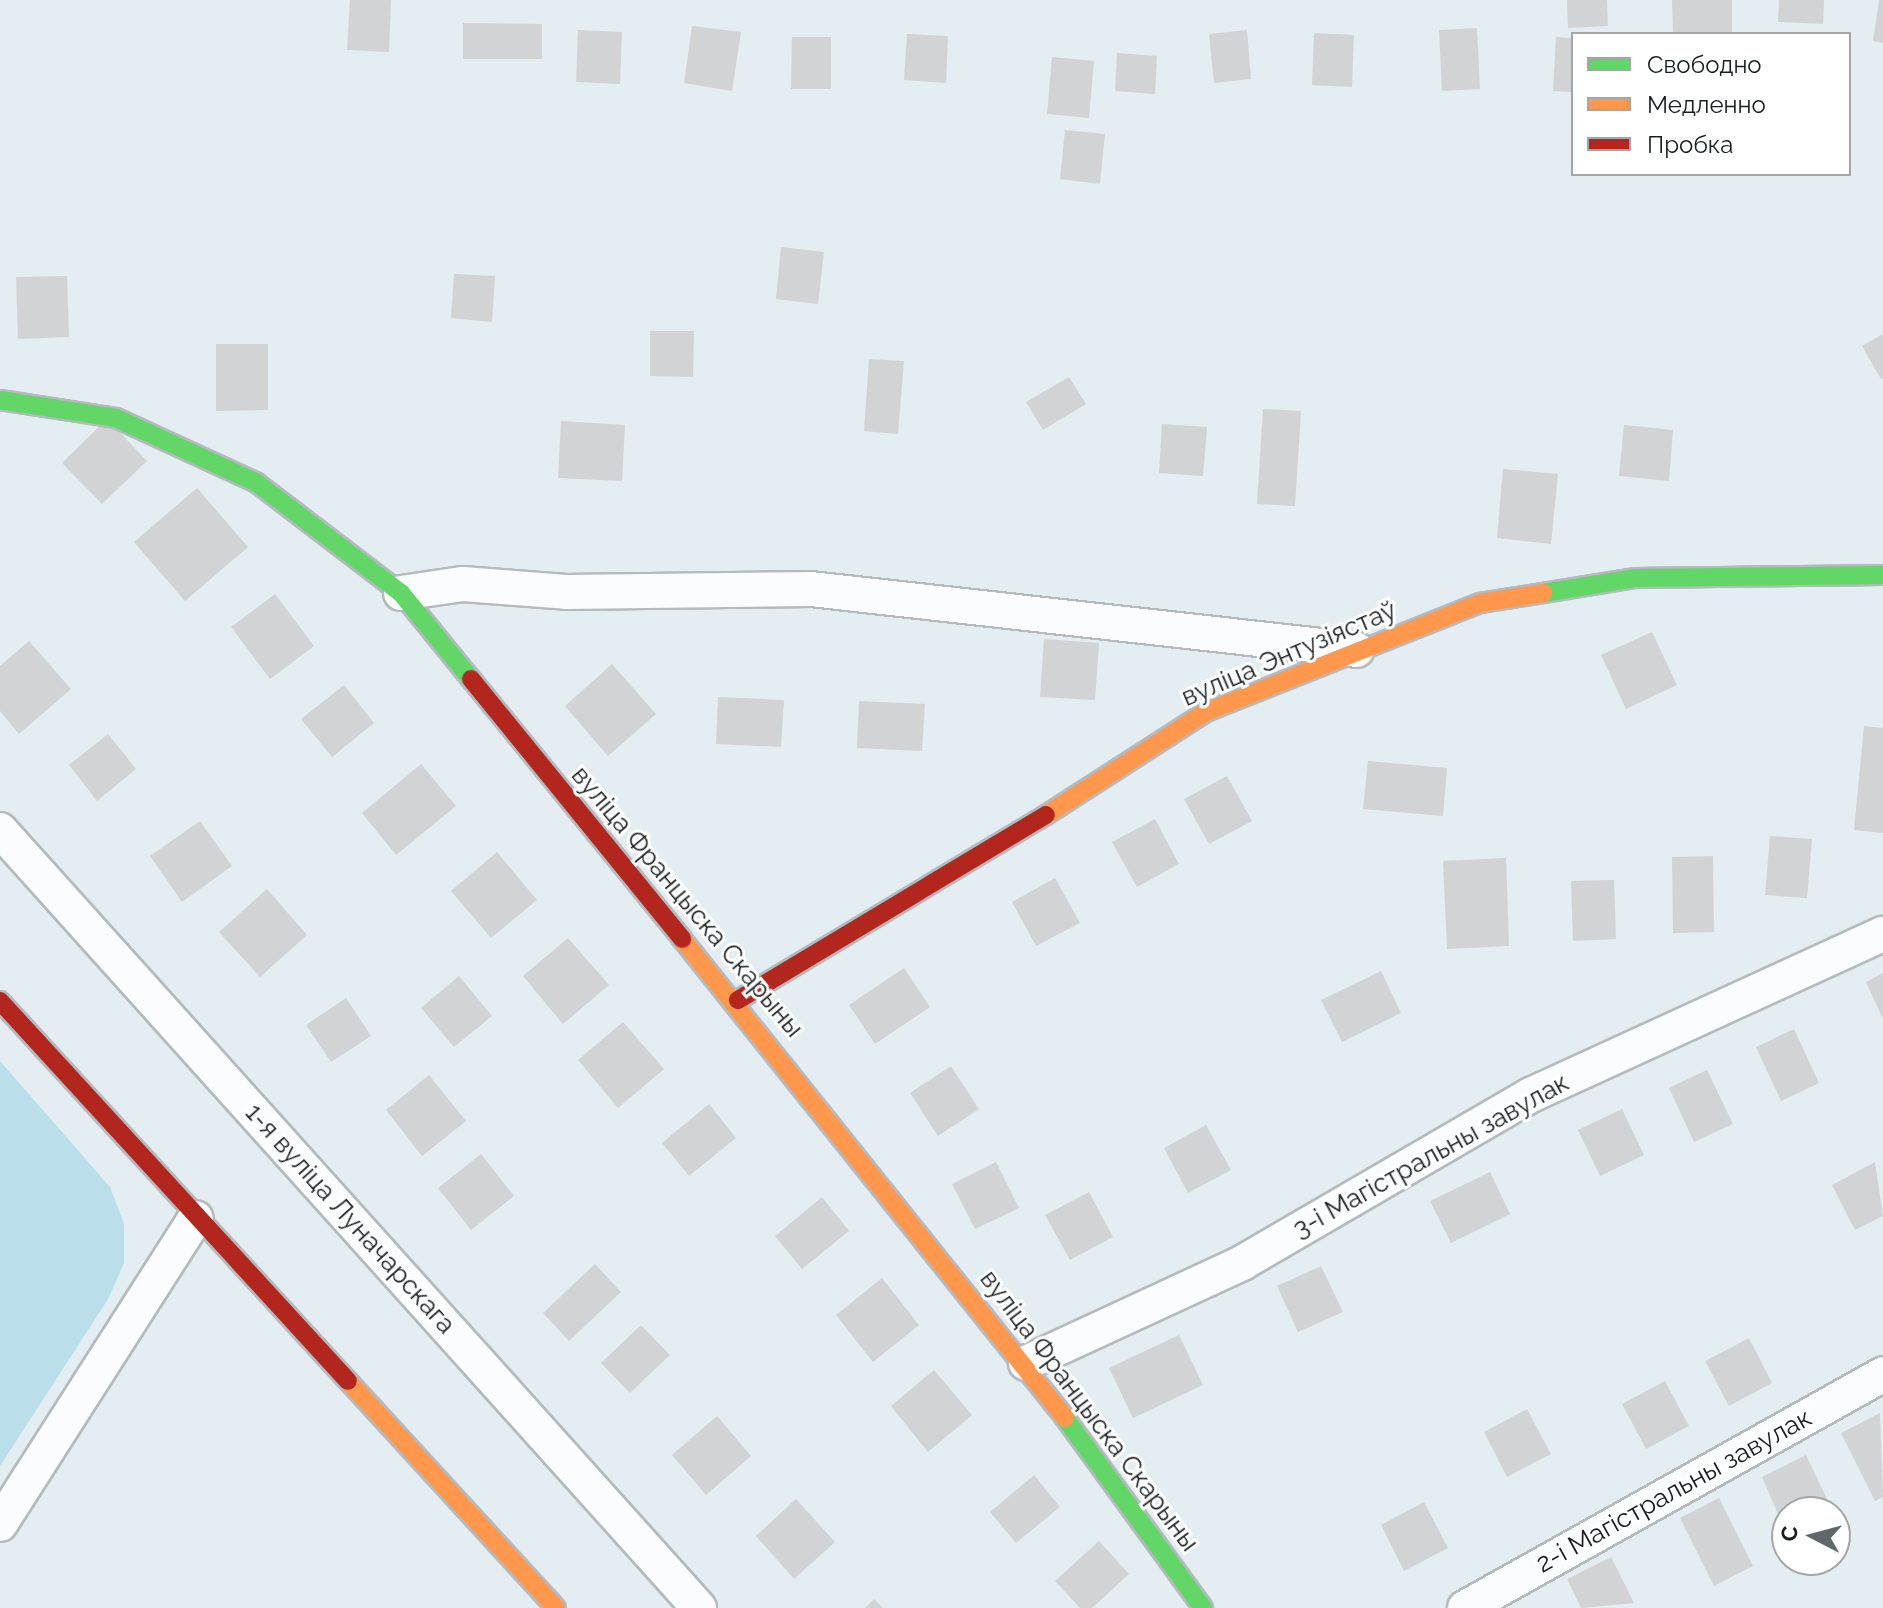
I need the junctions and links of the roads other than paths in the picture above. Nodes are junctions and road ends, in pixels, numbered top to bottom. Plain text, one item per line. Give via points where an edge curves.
1 (0, 400) edge
2 (1883, 575) edge
3 (401, 593) junction
4 (1357, 650) junction
5 (0, 830) edge
6 (1883, 934) edge
7 (738, 1000) junction
8 (0, 1001) edge
9 (196, 1218) junction
10 (1026, 1363) junction
11 (1883, 1374) edge
12 (0, 1524) edge
13 (556, 1608) edge
14 (699, 1608) edge
15 (1203, 1608) edge
16 (1465, 1608) edge

1 - 3 street, вуліца Францыска Скарыны via 116,418 257,483
2 - 4 street, вуліца Энтузіястаў via 1636,578 1480,603
3 - 4 street via 463,584 566,592 811,589
3 - 7 street, вуліца Францыска Скарыны
4 - 7 street, вуліца Энтузіястаў via 1206,712 970,864
5 - 14 street, 1-я вуліца Луначарскага
6 - 10 street, 3-і Магістральны завулак via 1531,1095 1242,1263
7 - 10 street, вуліца Францыска Скарыны
8 - 9 street
9 - 12 street
9 - 13 street
10 - 15 street, вуліца Францыска Скарыны
11 - 16 street, 2-і Магістральны завулак

